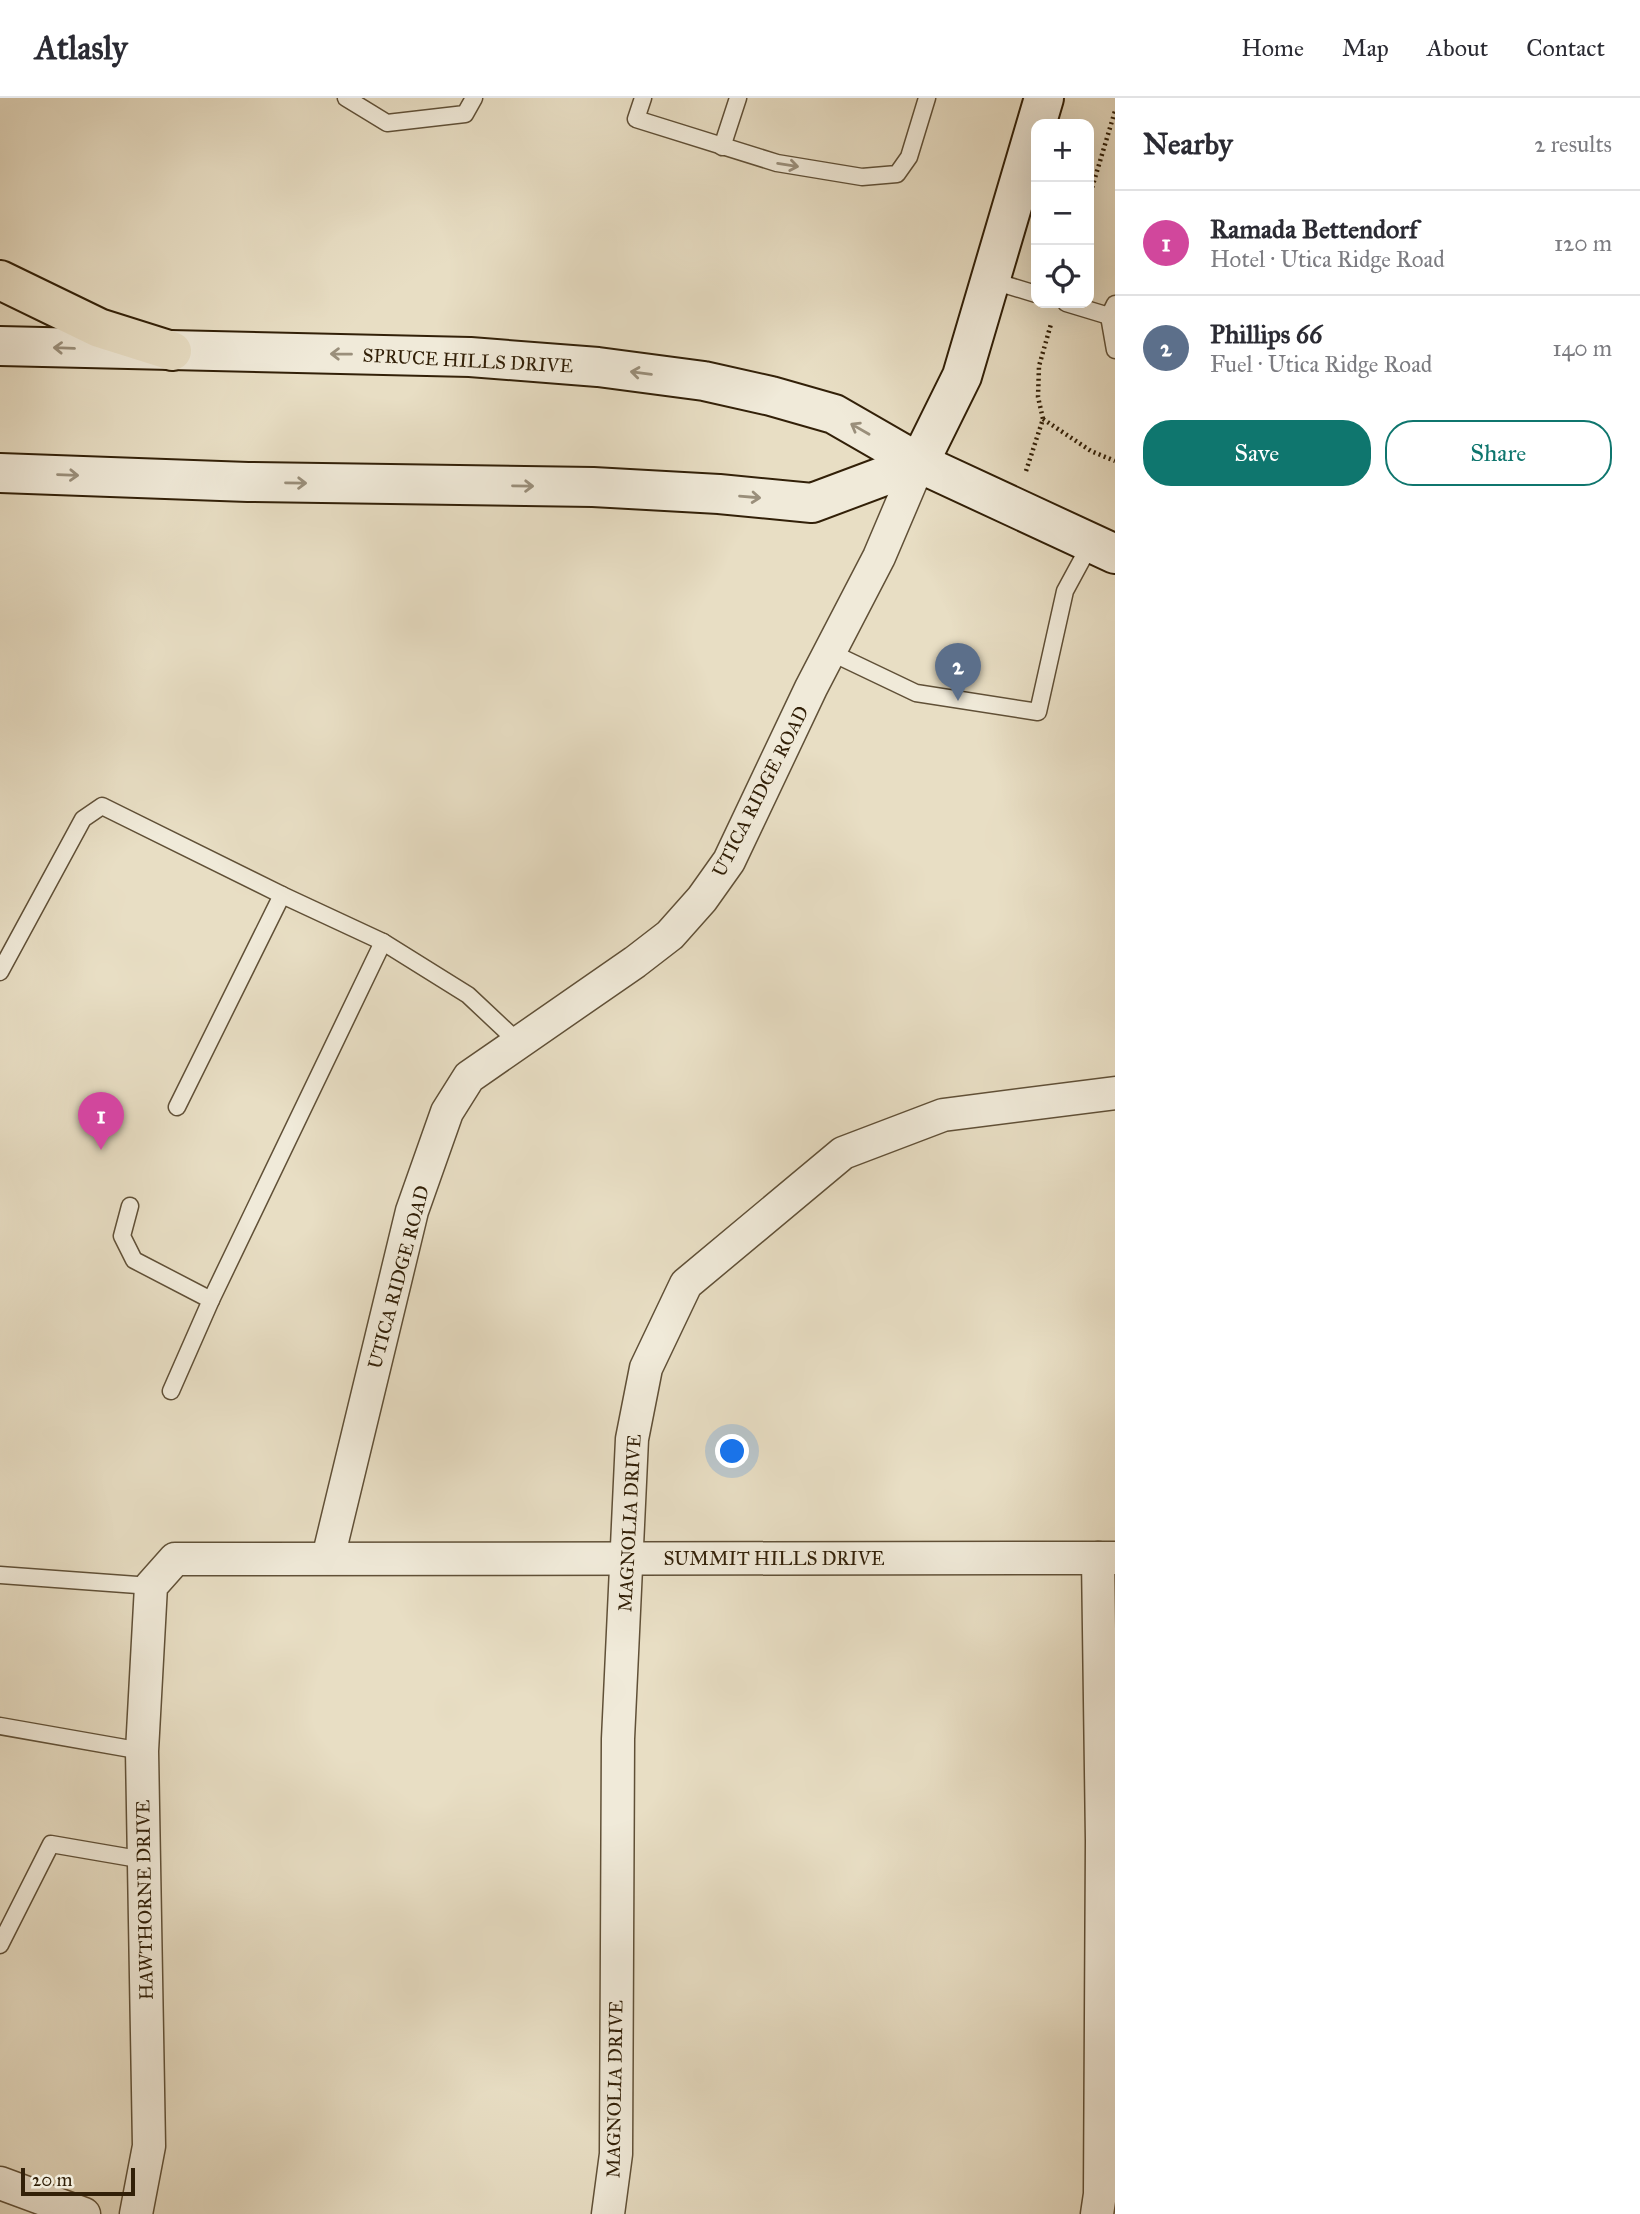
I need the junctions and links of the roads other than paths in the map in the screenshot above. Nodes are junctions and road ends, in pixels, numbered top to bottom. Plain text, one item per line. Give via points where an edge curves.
1 (346, 98) edge
2 (474, 98) edge
3 (643, 98) edge
4 (738, 98) edge
5 (927, 98) edge
6 (1044, 98) edge
7 (722, 147) junction
8 (990, 279) junction
9 (0, 280) edge
10 (1031, 292) edge
11 (1094, 307) edge
12 (1112, 310) edge
13 (0, 346) edge
14 (1115, 350) edge
15 (172, 351) junction
16 (919, 463) junction
17 (0, 473) edge
18 (1103, 549) edge
19 (830, 652) junction
20 (282, 895) junction
21 (383, 942) junction
22 (0, 972) edge
23 (518, 1042) junction
24 (1115, 1093) edge
25 (177, 1107) dead end
26 (130, 1206) dead end
27 (211, 1300) junction
28 (171, 1391) dead end
29 (328, 1558) junction
30 (626, 1558) junction
31 (1106, 1558) edge
32 (0, 1575) edge
33 (151, 1586) junction
34 (0, 1727) edge
35 (142, 1751) junction
36 (144, 1860) junction
37 (0, 1945) edge
38 (0, 2183) edge
39 (84, 2214) edge
40 (136, 2214) edge
41 (608, 2214) edge
42 (1097, 2214) edge

1 - 2 lane via 387,123 465,114
3 - 7 lane via 636,119
4 - 7 lane
7 -> 5 lane via 777,163 862,177 897,174 909,157
6 - 8 main road, UTICA RIDGE ROAD
8 - 10 lane
8 - 16 main road, UTICA RIDGE ROAD via 962,376
9 - 15 highway via 99,328
11 - 12 lane
12 - 14 lane
15 -> 13 main road, SPRUCE HILLS DRIVE
16 -> 15 main road, SPRUCE HILLS DRIVE via 834,414 704,381 470,357
17 -> 16 main road via 593,487 812,503
16 - 18 main road, SPRUCE HILLS DRIVE
16 - 19 street, UTICA RIDGE ROAD via 879,557
18 - 19 lane via 1065,591 1038,712 916,693
19 - 23 street, UTICA RIDGE ROAD via 729,861 702,900 670,935
20 - 21 lane
20 - 22 lane via 102,806 83,819
20 - 25 lane
21 - 23 lane via 468,995
21 - 27 lane
23 - 29 street, UTICA RIDGE ROAD via 469,1077 447,1112 412,1211
24 - 30 street, MAGNOLIA DRIVE via 943,1115 843,1153 686,1284 646,1368 632,1439
26 - 27 lane via 122,1236 134,1260
27 - 28 lane
29 - 30 street, SUMMIT HILLS DRIVE
29 - 33 street, SUMMIT HILLS DRIVE via 175,1559
30 - 31 street, SUMMIT HILLS DRIVE
30 - 41 street, MAGNOLIA DRIVE via 618,1739 616,2154
31 - 42 street
32 - 33 lane
33 - 35 street, HAWTHORNE DRIVE
34 - 35 lane
35 - 36 street, HAWTHORNE DRIVE
36 - 37 lane via 51,1844
36 - 40 street, HAWTHORNE DRIVE via 149,2146
38 - 39 street

